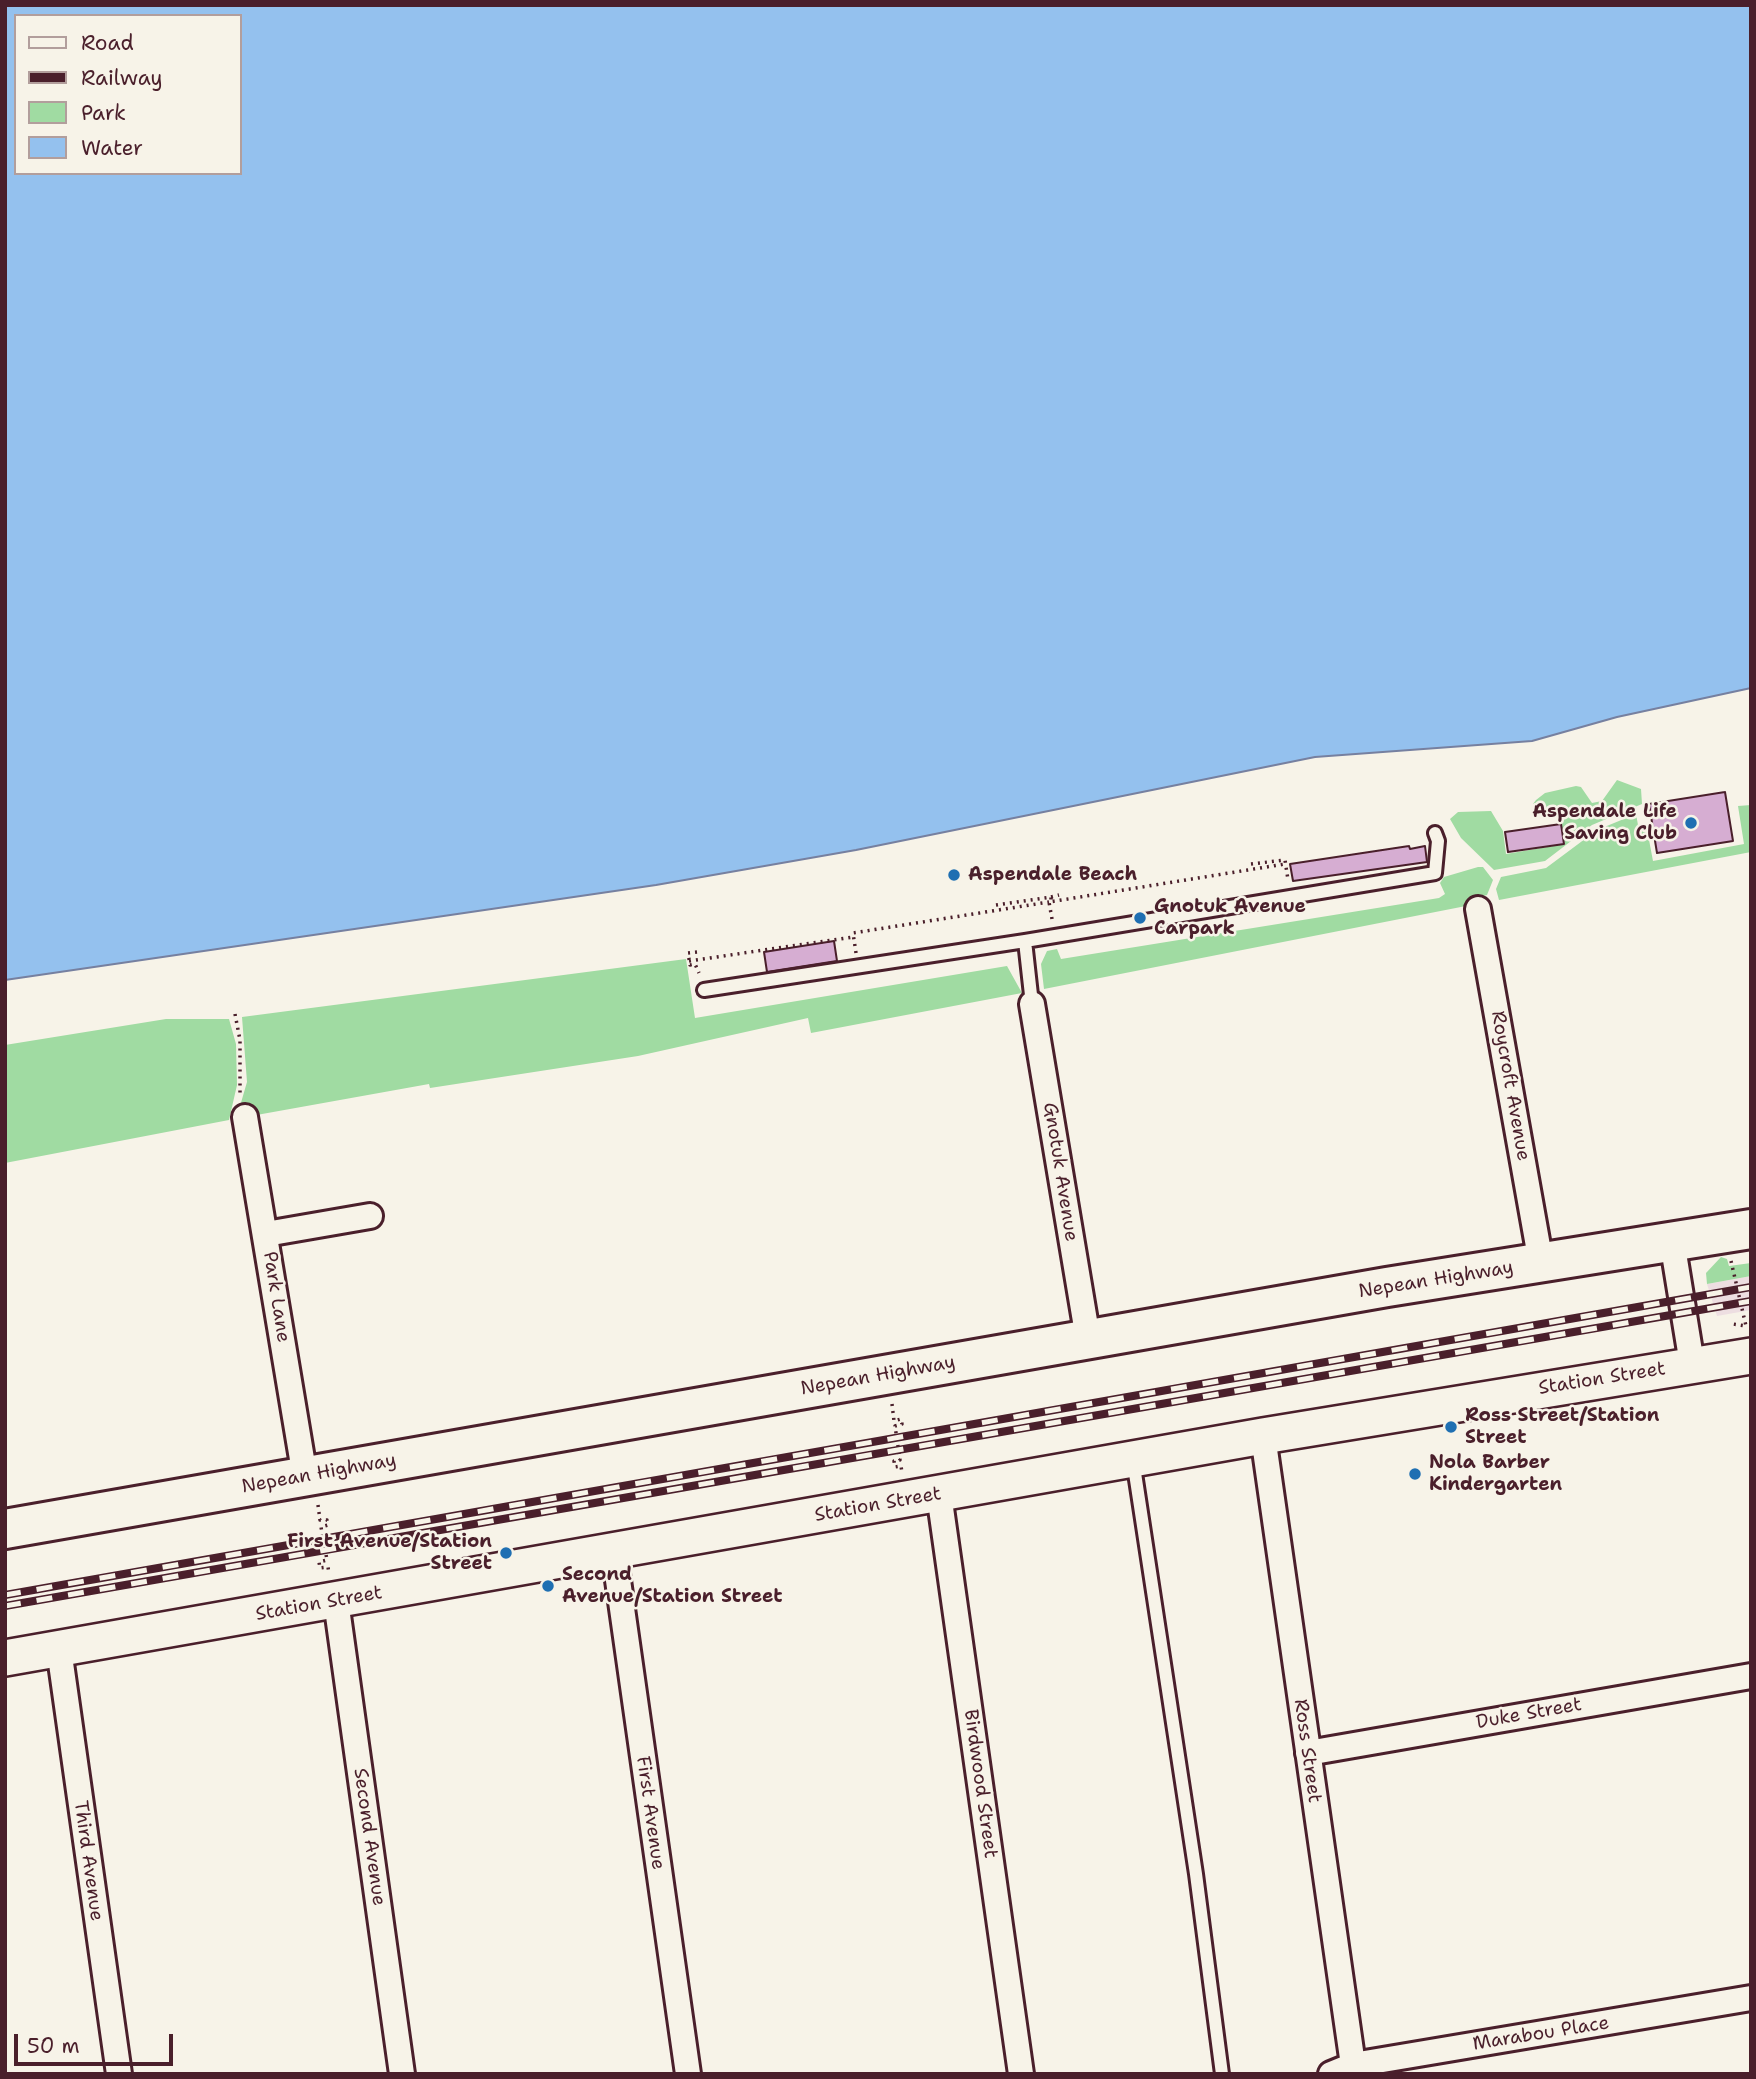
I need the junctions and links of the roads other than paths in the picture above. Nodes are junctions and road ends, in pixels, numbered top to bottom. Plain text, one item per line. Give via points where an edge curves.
1 (1436, 833) dead end
2 (1478, 909) dead end
3 (1025, 941) junction
4 (704, 990) road end
5 (1032, 1004) joint
6 (245, 1117) road end
7 (370, 1216) dead end
8 (266, 1234) junction
9 (1672, 1241) junction
10 (1739, 1241) edge
11 (1541, 1263) junction
12 (1087, 1339) junction
13 (1751, 1356) edge
14 (1692, 1364) junction
15 (1263, 1436) junction
16 (1133, 1460) junction
17 (319, 1474) junction
18 (939, 1494) junction
19 (5, 1530) edge
20 (614, 1552) junction
21 (322, 1603) junction
22 (58, 1648) junction
23 (5, 1658) edge
24 (1751, 1676) edge
25 (1308, 1753) junction
26 (1751, 1998) edge
27 (1342, 2069) edge
28 (119, 2074) edge
29 (402, 2074) edge
30 (688, 2074) edge
31 (1021, 2074) edge
32 (1222, 2074) edge

1 - 3 lane via 1435,873
2 - 11 street, Roycroft Avenue
3 - 4 lane
3 - 5 lane
5 - 12 street, Gnotuk Avenue
6 - 8 street, Park Lane
7 - 8 street
8 - 17 street, Park Lane
9 - 10 highway, Nepean Highway
9 - 11 highway, Nepean Highway
9 - 14 street
11 - 12 highway, Nepean Highway
12 - 17 highway, Nepean Highway
13 - 14 street, Station Street
14 - 15 street, Station Street
15 - 16 street, Station Street
15 - 25 street, Ross Street
16 - 18 street, Station Street
16 - 32 lane
17 - 19 highway, Nepean Highway
18 - 20 street, Station Street
18 - 31 street, Birdwood Street
20 - 21 street, Station Street
20 - 30 street, First Avenue
21 - 22 street, Station Street
21 - 29 street, Second Avenue
22 - 23 street, Station Street
22 - 28 street, Third Avenue
24 - 25 street, Duke Street
25 - 27 street, Ross Street
26 - 27 street, Marabou Place

